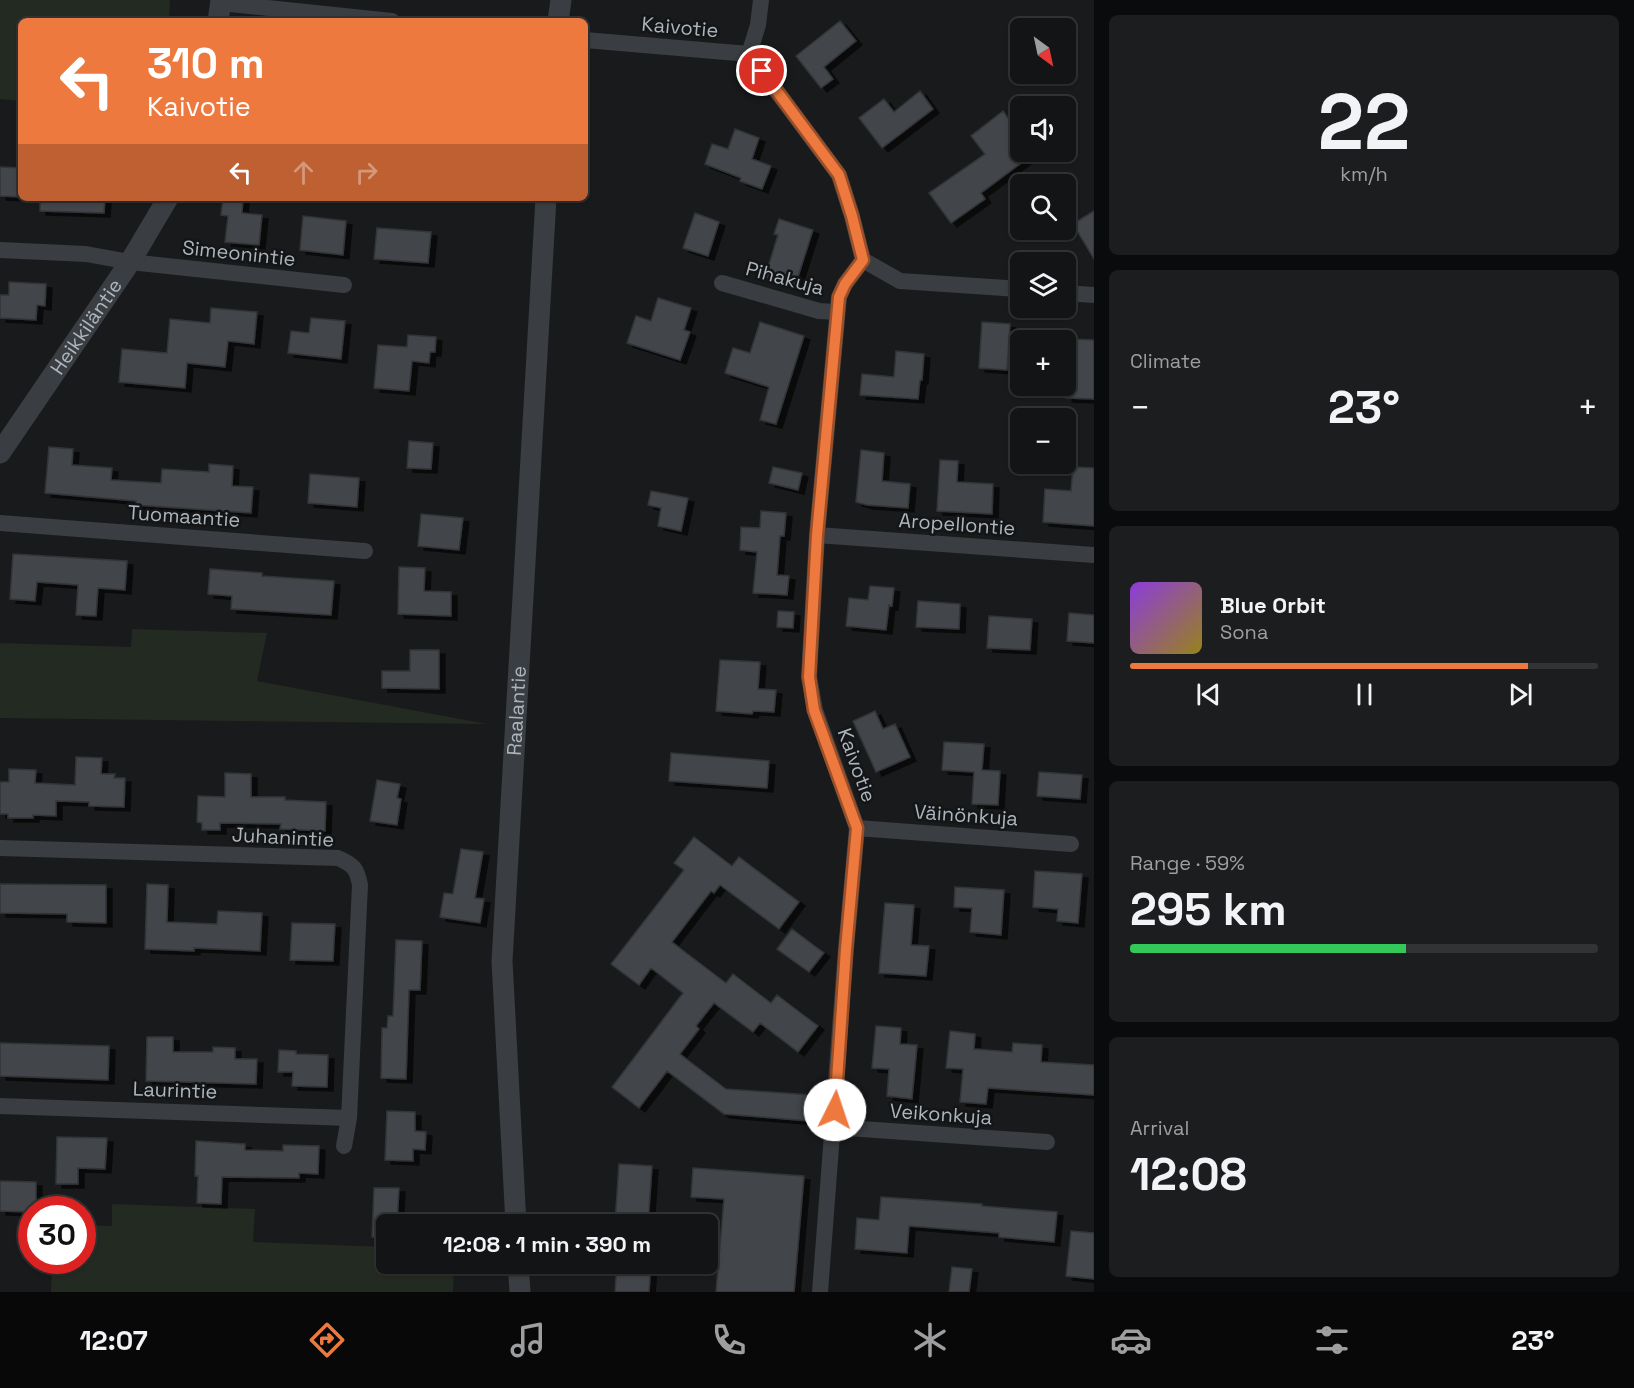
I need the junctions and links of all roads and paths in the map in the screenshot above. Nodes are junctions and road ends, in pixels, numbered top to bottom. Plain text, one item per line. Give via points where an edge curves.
1 (561, 0) edge
2 (761, 0) edge
3 (220, 8) edge
4 (352, 18) edge
5 (558, 18) edge
6 (588, 40) edge
7 (749, 54) junction
8 (166, 201) edge
9 (546, 201) edge
10 (0, 250) edge
11 (863, 260) junction
12 (130, 262) junction
13 (722, 283) dead end
14 (344, 285) dead end
15 (1010, 289) edge
16 (1076, 293) edge
17 (1094, 295) edge
18 (837, 312) junction
19 (0, 453) edge
20 (0, 523) edge
21 (817, 535) junction
22 (365, 551) dead end
23 (1094, 555) edge
24 (857, 828) junction
25 (1071, 844) dead end
26 (0, 848) edge
27 (0, 1106) edge
28 (349, 1118) junction
29 (833, 1127) junction
30 (1047, 1142) dead end
31 (344, 1146) dead end
32 (515, 1214) edge
33 (519, 1274) edge
34 (520, 1292) edge
35 (820, 1292) edge

1 - 5 street
2 - 7 street
3 - 4 street
6 - 7 street, Kaivotie
7 - 11 street via 839,175
8 - 12 street, Heikkiläntie
9 - 32 street, Raalantie via 502,961
10 - 12 street, Simeonintie via 86,254
11 - 15 street via 900,281
11 - 18 street, Kaivotie via 845,284
12 - 14 street, Simeonintie
12 - 19 street, Heikkiläntie
13 - 18 street, Pihakuja via 819,311
16 - 17 street
18 - 21 street, Kaivotie
20 - 22 street, Tuomaantie
21 - 23 street, Aropellontie
21 - 24 street, Kaivotie via 809,677 814,710
24 - 25 street, Väinönkuja
24 - 29 street, Kaivotie
26 - 28 street, Juhanintie via 338,858 350,863 360,885
27 - 28 street, Laurintie
28 - 31 street, Juhanintie
29 - 30 street, Veikonkuja
29 - 35 street, Kaivotie
33 - 34 street

